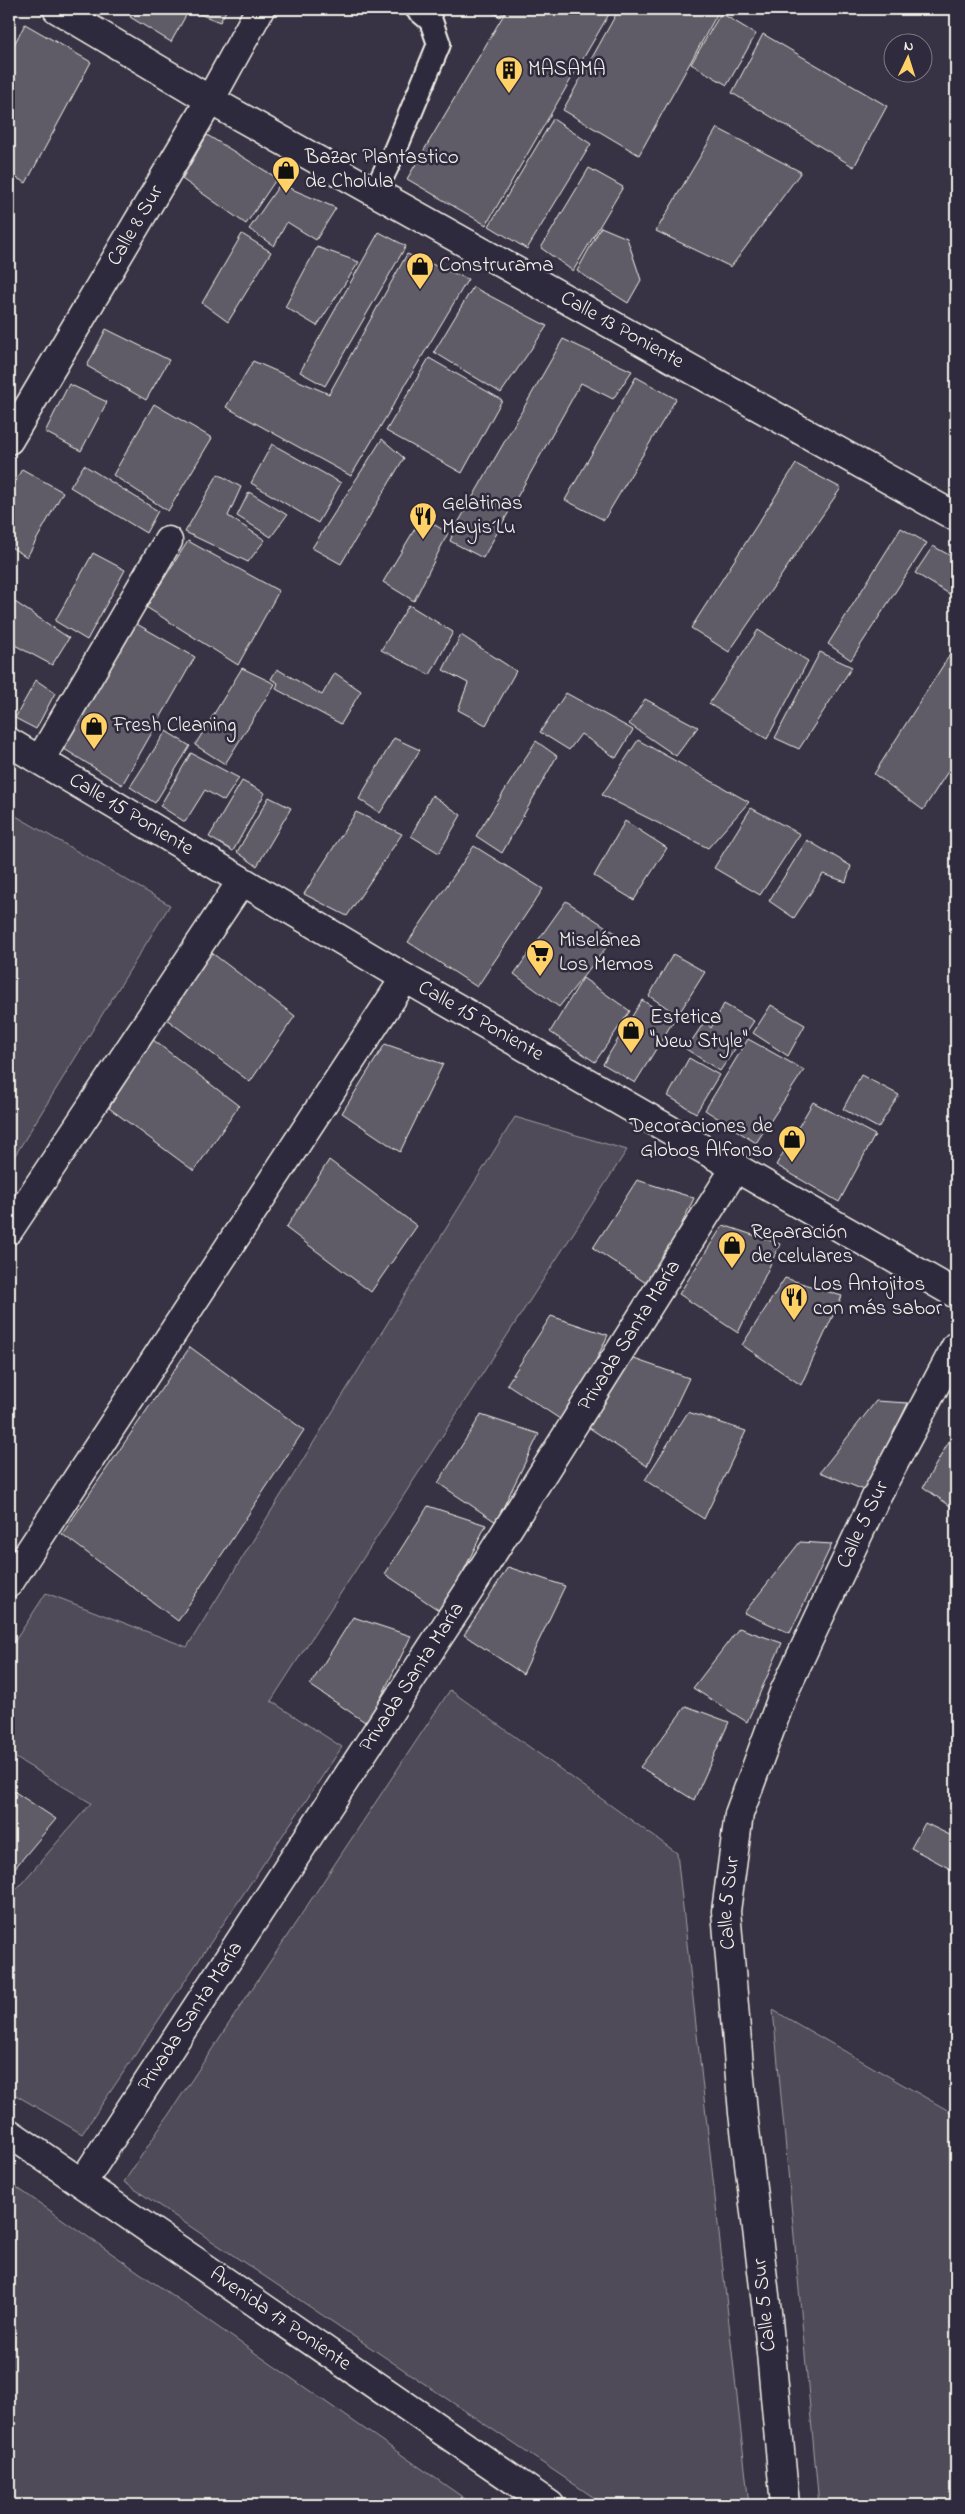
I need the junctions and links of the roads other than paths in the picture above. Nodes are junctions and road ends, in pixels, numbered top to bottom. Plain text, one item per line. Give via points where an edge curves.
1 (57, 9) edge
2 (260, 9) edge
3 (416, 9) edge
4 (210, 100) junction
5 (374, 192) junction
6 (9, 440) edge
7 (956, 518) edge
8 (168, 541) dead end
9 (9, 742) edge
10 (40, 760) junction
11 (240, 882) junction
12 (405, 978) junction
13 (736, 1167) junction
14 (9, 1230) edge
15 (956, 1294) edge
16 (956, 1346) edge
17 (9, 1583) edge
18 (9, 2133) edge
19 (82, 2183) junction
20 (550, 2505) edge
21 (785, 2505) edge

1 - 4 street, Calle 13 Poniente
2 - 4 street, Calle 8 Sur
3 - 5 lane via 431,21 439,44
4 - 5 street, Calle 13 Poniente
4 - 6 street, Calle 8 Sur
5 - 7 street, Calle 13 Poniente
8 - 10 street
9 - 10 street, Calle 15 Poniente
10 - 11 street, Calle 15 Poniente
11 - 12 street, Calle 15 Poniente
11 - 14 street
12 - 13 street, Calle 15 Poniente
12 - 17 street
13 - 15 street, Calle 15 Poniente
13 - 19 street, Privada Santa María via 468,1592
16 - 21 street, Calle 5 Sur via 876,1498 784,1692 739,1814 726,1910 742,2113 768,2320
18 - 19 street, Avenida 17 Poniente
19 - 20 street, Avenida 17 Poniente

